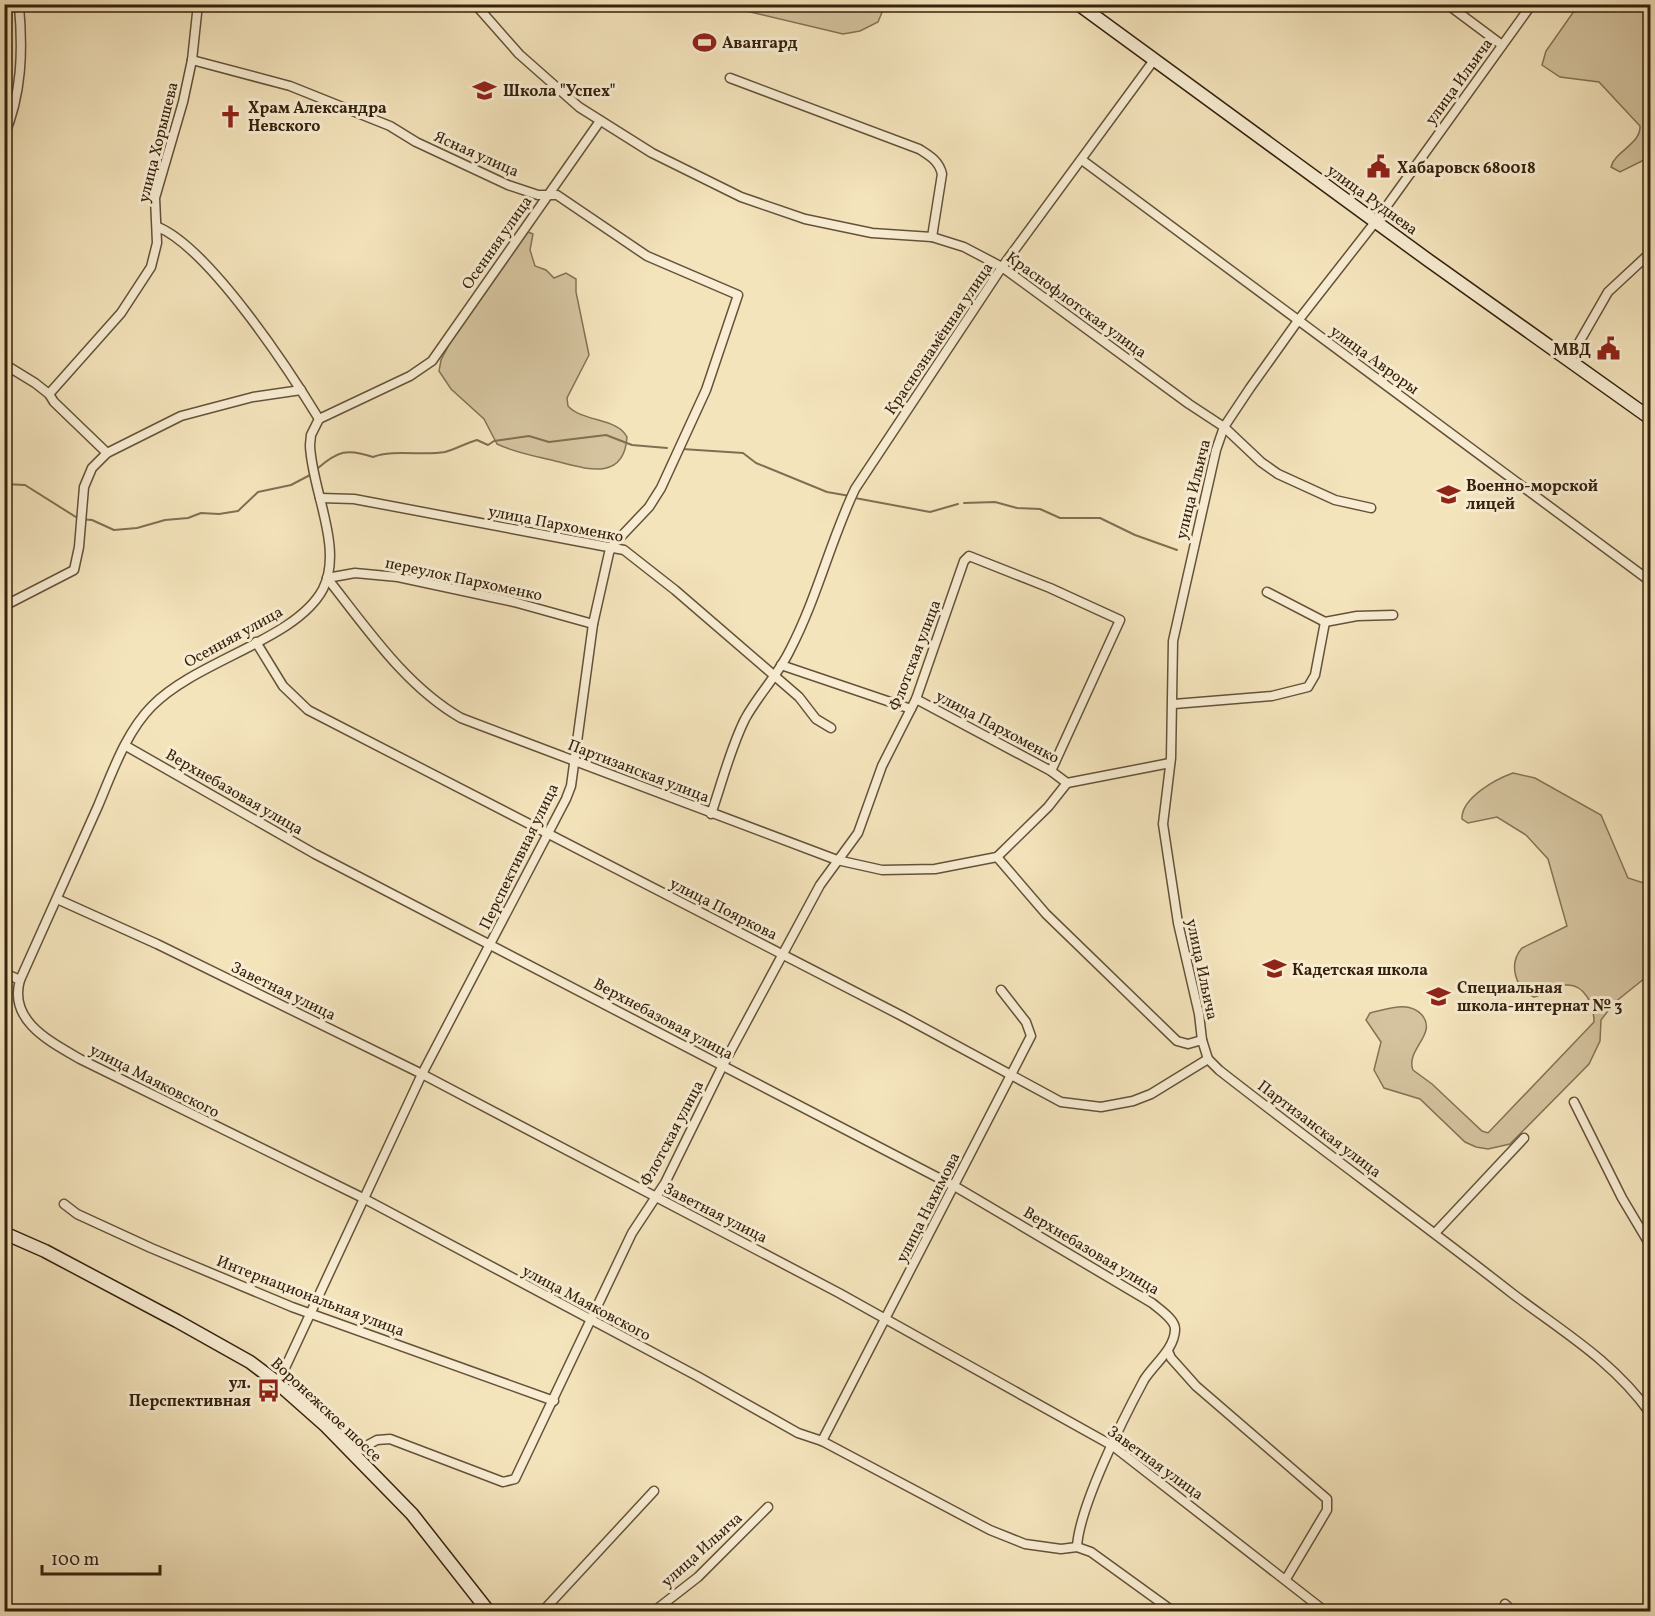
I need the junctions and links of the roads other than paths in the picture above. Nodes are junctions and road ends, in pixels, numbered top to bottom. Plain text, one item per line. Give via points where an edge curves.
1 (198, 4) edge
2 (475, 4) edge
3 (1078, 4) edge
4 (1447, 4) edge
5 (1532, 4) edge
6 (19, 6) edge
7 (1502, 45) junction
8 (192, 60) junction
9 (1154, 60) junction
10 (730, 78) dead end
11 (600, 121) junction
12 (4, 136) edge
13 (1082, 160) junction
14 (549, 193) junction
15 (1376, 221) junction
16 (158, 227) junction
17 (932, 237) junction
18 (1650, 253) edge
19 (1002, 267) junction
20 (738, 295) joint
21 (1297, 322) junction
22 (1569, 360) junction
23 (4, 364) edge
24 (302, 390) junction
25 (50, 394) junction
26 (1650, 418) edge
27 (319, 419) junction
28 (1224, 427) junction
29 (107, 453) junction
30 (320, 498) junction
31 (1371, 508) dead end
32 (612, 546) junction
33 (327, 578) junction
34 (1650, 581) edge
35 (1267, 592) dead end
36 (4, 606) edge
37 (1393, 615) dead end
38 (1325, 622) junction
39 (593, 624) junction
40 (256, 642) junction
41 (781, 665) junction
42 (773, 675) junction
43 (916, 699) junction
44 (1174, 704) junction
45 (911, 709) junction
46 (831, 728) dead end
47 (126, 746) junction
48 (574, 761) junction
49 (1170, 763) junction
50 (1052, 771) junction
51 (1067, 783) junction
52 (711, 814) junction
53 (549, 835) junction
54 (997, 857) junction
55 (837, 860) junction
56 (57, 899) junction
57 (492, 944) junction
58 (782, 954) junction
59 (4, 973) edge
60 (20, 981) junction
61 (1001, 990) dead end
62 (1202, 1040) junction
63 (1208, 1059) junction
64 (723, 1067) junction
65 (422, 1074) junction
66 (1010, 1074) junction
67 (1574, 1102) dead end
68 (1524, 1138) dead end
69 (956, 1186) junction
70 (656, 1197) junction
71 (363, 1198) junction
72 (64, 1204) dead end
73 (4, 1233) edge
74 (1435, 1233) junction
75 (1650, 1245) edge
76 (311, 1313) junction
77 (886, 1320) junction
78 (589, 1321) junction
79 (1168, 1351) junction
80 (278, 1383) junction
81 (554, 1401) junction
82 (1649, 1406) edge
83 (822, 1441) junction
84 (1113, 1446) junction
85 (353, 1452) junction
86 (654, 1491) dead end
87 (768, 1507) dead end
88 (1077, 1547) junction
89 (1286, 1579) junction
90 (1505, 1604) dead end
91 (489, 1611) edge
92 (542, 1611) edge
93 (653, 1611) edge
94 (1174, 1611) edge
95 (1326, 1611) edge
96 (1514, 1611) edge

1 - 8 street, улица Хорышева
2 - 11 street, Краснофлотская улица via 519,54
3 - 9 main road, улица Руднева
4 - 7 street
5 - 7 street, улица Ильича
6 - 12 street via 23,49 15,103
7 - 15 street, улица Ильича
8 - 14 street, Ясная улица via 290,86 390,126 508,185 538,195
8 - 16 street, улица Хорышева via 157,190 154,213
9 - 13 street, Краснознамённая улица
9 - 15 main road, улица Руднева
10 - 17 street via 931,157 940,165 942,174
11 - 14 street, Осенняя улица
11 - 17 street, Краснофлотская улица via 686,172 741,197 852,230
13 - 19 street, Краснознамённая улица
13 - 21 street, улица Авроры
14 - 20 street, Ясная улица via 647,256
14 - 27 street, Осенняя улица via 432,361 410,376
15 - 21 street, улица Ильича
15 - 22 main road, улица Руднева
16 - 24 street via 197,257 230,294
16 - 25 street, улица Хорышева via 147,276 121,314
17 - 19 street, Краснофлотская улица via 964,247
18 - 22 street via 1608,292
19 - 28 street, Краснофлотская улица
19 - 41 street, Краснознамённая улица via 855,489 810,607
20 - 32 street, Перспективная улица via 706,390 661,488 649,507
21 - 28 street, улица Ильича
21 - 34 street, улица Авроры
22 - 26 main road, улица Руднева
23 - 25 street
24 - 27 street
24 - 29 street via 254,397 181,416
25 - 29 street
27 - 30 street via 310,446
28 - 31 street, Краснофлотская улица via 1278,474 1317,493
28 - 44 street, улица Ильича via 1177,615 1173,641
29 - 36 street via 89,472 74,570
30 - 32 street, улица Пархоменко via 354,499
30 - 33 street via 327,531
32 - 39 street, Перспективная улица
32 - 42 street, улица Пархоменко via 632,555
33 - 39 street, переулок Пархоменко via 355,573 398,577
33 - 40 street, Осенняя улица via 317,598 298,617
33 - 48 street, Партизанская улица via 391,658 452,713
35 - 38 street
37 - 38 street
38 - 44 street via 1315,675 1308,687 1272,696
39 - 48 street, Перспективная улица
40 - 47 street, Осенняя улица via 193,674 153,705
40 - 53 street, улица Пояркова via 283,686 308,710
41 - 42 street
41 - 45 street, улица Пархоменко
42 - 46 street, улица Пархоменко via 799,697 816,719
42 - 52 street via 740,731
43 - 45 street, Флотская улица
43 - 50 street, улица Пархоменко
43 - 50 street, Флотская улица via 969,556 1120,620
44 - 49 street, улица Ильича
45 - 55 street, Флотская улица via 882,766 858,833
47 - 56 street, Осенняя улица
47 - 57 street, Верхнебазовая улица via 315,854
48 - 52 street, Партизанская улица
48 - 53 street, Перспективная улица via 571,786
49 - 51 street, улица Пархоменко
49 - 62 street, улица Ильича via 1163,824 1183,952
50 - 51 street, улица Пархоменко
51 - 54 street
52 - 55 street, Партизанская улица
53 - 57 street, Перспективная улица
53 - 58 street, улица Пояркова
54 - 55 street, Партизанская улица via 913,870 863,868
54 - 62 street via 1046,914 1177,1041 1188,1044
55 - 58 street, Флотская улица
56 - 60 street, Осенняя улица
56 - 65 street, Заветная улица
57 - 64 street, Верхнебазовая улица
57 - 65 street, Перспективная улица
58 - 64 street, Флотская улица
58 - 66 street, улица Пояркова
59 - 60 street
60 - 71 street, улица Маяковского via 18,992 24,1018 58,1047
61 - 66 street, улица Нахимова via 1031,1030
62 - 63 street
63 - 66 street, улица Пояркова via 1151,1094 1116,1106 1061,1102
63 - 74 street, Партизанская улица
64 - 69 street, Верхнебазовая улица
64 - 70 street, Флотская улица
65 - 70 street, Заветная улица
65 - 71 street, Перспективная улица
66 - 69 street, улица Нахимова
67 - 75 street
68 - 74 street
69 - 77 street, улица Нахимова
69 - 79 street, Верхнебазовая улица via 1152,1303 1172,1322 1175,1332
70 - 77 street, Заветная улица
70 - 78 street, Флотская улица via 632,1233
71 - 76 street, Перспективная улица
71 - 78 street, улица Маяковского
72 - 76 street, Интернациональная улица via 77,1214 185,1263
73 - 80 main road, Воронежское шоссе via 188,1327 250,1362
74 - 82 street, Партизанская улица via 1580,1341
76 - 80 street, Перспективная улица
76 - 81 street, Интернациональная улица
77 - 83 street, улица Нахимова
77 - 84 street, Заветная улица
78 - 81 street, Флотская улица
78 - 83 street, улица Маяковского via 698,1376 798,1433
79 - 84 street via 1143,1382
79 - 89 street via 1196,1386 1327,1499 1327,1510
80 - 85 main road, Воронежское шоссе
81 - 85 street, Флотская улица via 515,1479 503,1482 390,1440 376,1440
83 - 88 street, улица Маяковского via 990,1530 1025,1544
84 - 88 street via 1080,1525
84 - 89 street, Заветная улица
85 - 91 main road, Воронежское шоссе via 412,1514
86 - 92 street
87 - 93 street, улица Ильича via 698,1577
88 - 94 street, улица Маяковского via 1091,1551
89 - 95 street, Заветная улица
90 - 96 street

